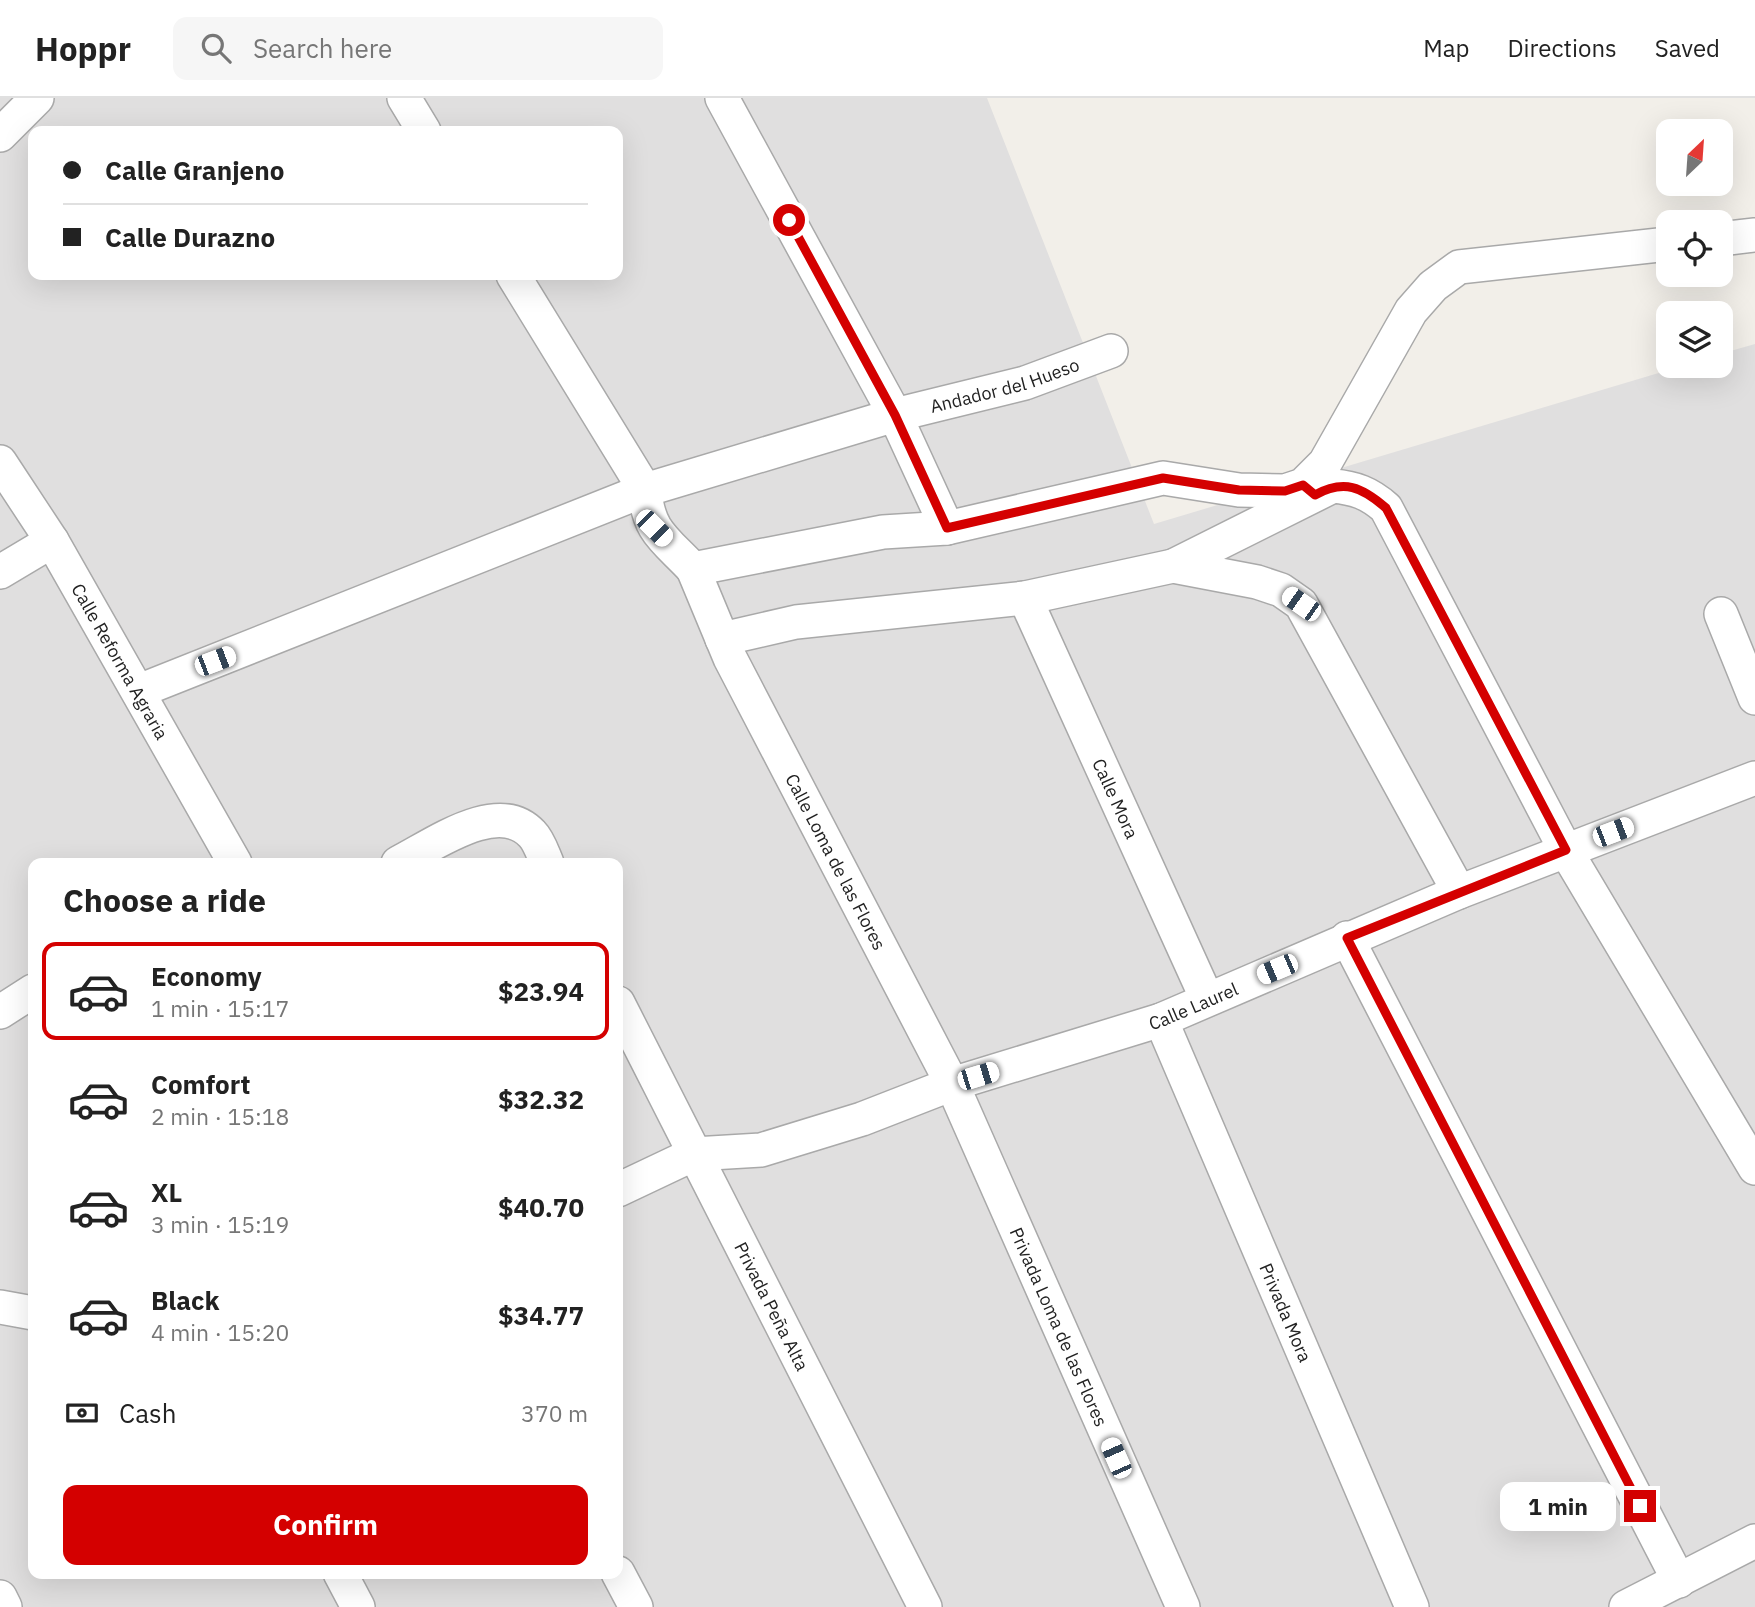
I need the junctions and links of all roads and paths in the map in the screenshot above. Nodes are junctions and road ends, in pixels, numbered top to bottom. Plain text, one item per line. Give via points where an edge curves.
1 (37, 98) edge
2 (404, 98) edge
3 (722, 98) edge
4 (421, 126) edge
5 (0, 135) edge
6 (1755, 235) edge
7 (1733, 238) edge
8 (1656, 245) edge
9 (516, 280) edge
10 (1111, 351) dead end
11 (895, 415) junction
12 (0, 462) edge
13 (645, 490) junction
14 (1309, 490) junction
15 (947, 528) junction
16 (52, 541) junction
17 (1172, 566) junction
18 (693, 569) junction
19 (0, 572) edge
20 (1025, 598) junction
21 (1721, 614) dead end
22 (722, 639) junction
23 (139, 691) junction
24 (1755, 698) edge
25 (1755, 778) edge
26 (540, 848) edge
27 (1566, 850) junction
28 (231, 858) edge
29 (408, 858) edge
30 (1459, 892) junction
31 (1347, 938) junction
32 (28, 993) edge
33 (1207, 999) junction
34 (0, 1012) edge
35 (623, 1013) edge
36 (1161, 1020) junction
37 (952, 1084) junction
38 (694, 1154) junction
39 (1755, 1168) edge
40 (623, 1188) edge
41 (0, 1307) edge
42 (28, 1311) edge
43 (1755, 1541) edge
44 (344, 1579) edge
45 (621, 1579) edge
46 (1679, 1581) junction
47 (0, 1597) edge
48 (5, 1607) edge
49 (358, 1607) edge
50 (636, 1607) edge
51 (925, 1607) edge
52 (1182, 1607) edge
53 (1412, 1607) edge
54 (1626, 1607) edge

1 - 5 street
2 - 4 street
3 - 11 street
6 - 7 street
8 - 14 street via 1459,267 1433,286 1411,311
9 - 13 street
10 - 11 street, Andador del Hueso via 1025,383
11 - 13 street, Andador del Hueso
11 - 15 street
12 - 16 street, Calle Reforma Agraria
13 - 18 street via 647,514 654,528
13 - 23 street, Andador del Hueso
14 - 15 street via 1239,490 1163,478
14 - 17 street
14 - 27 street via 1354,487 1386,508
15 - 18 street via 883,532
16 - 19 street
16 - 23 street, Calle Reforma Agraria
17 - 20 street
17 - 30 street via 1257,582 1281,590 1301,604
18 - 22 street, Calle Loma de las Flores
20 - 22 street via 796,622
20 - 33 street, Calle Mora
21 - 24 street
22 - 37 street, Calle Loma de las Flores
23 - 28 street, Calle Reforma Agraria
25 - 27 street, Calle Laurel
26 - 29 street via 518,824 485,819
27 - 30 street, Calle Laurel
27 - 39 street
30 - 31 street, Calle Laurel
31 - 33 street, Calle Laurel
31 - 46 street
32 - 34 street
33 - 36 street, Calle Laurel
35 - 38 street, Privada Peña Alta
36 - 37 street, Calle Laurel
36 - 53 street, Privada Mora
37 - 38 street, Calle Laurel via 862,1119 761,1150
37 - 52 street, Privada Loma de las Flores
38 - 40 street, Calle Laurel
38 - 51 street, Privada Peña Alta
41 - 42 street
43 - 46 street
44 - 49 street
45 - 50 street
46 - 54 street
47 - 48 street

